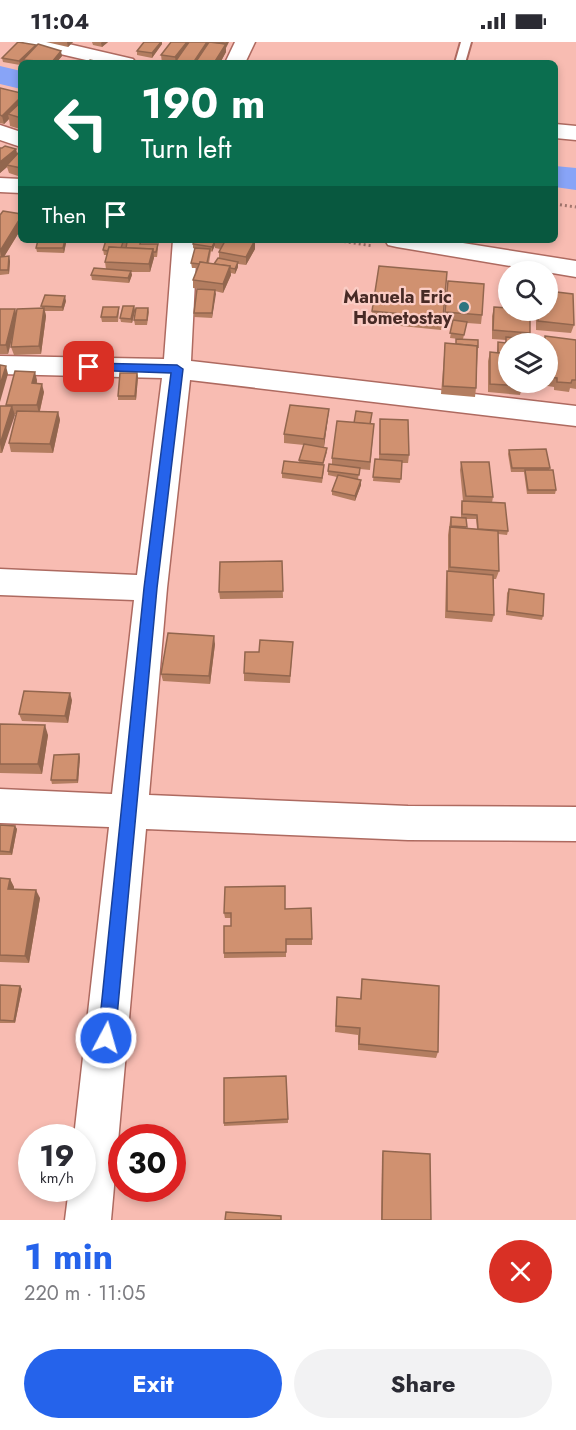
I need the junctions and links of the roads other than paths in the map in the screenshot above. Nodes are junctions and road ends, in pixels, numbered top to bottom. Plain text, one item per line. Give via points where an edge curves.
1 (33, 42) edge
2 (245, 42) edge
3 (466, 42) edge
4 (113, 60) edge
5 (236, 60) edge
6 (461, 60) edge
7 (558, 131) edge
8 (0, 132) edge
9 (576, 134) edge
10 (18, 139) edge
11 (0, 185) edge
12 (18, 186) edge
13 (185, 243) edge
14 (416, 243) edge
15 (576, 269) edge
16 (0, 365) edge
17 (177, 369) junction
18 (576, 416) edge
19 (0, 582) edge
20 (151, 588) junction
21 (0, 806) edge
22 (129, 811) junction
23 (576, 824) edge
24 (88, 1220) edge

1 - 4 street
2 - 5 street
3 - 6 lane
7 - 9 street
8 - 10 street
11 - 12 street
13 - 17 street
14 - 15 street
16 - 17 street
17 - 18 street
17 - 20 street
19 - 20 street
20 - 22 street
21 - 22 street
22 - 23 street via 408,823
22 - 24 street

